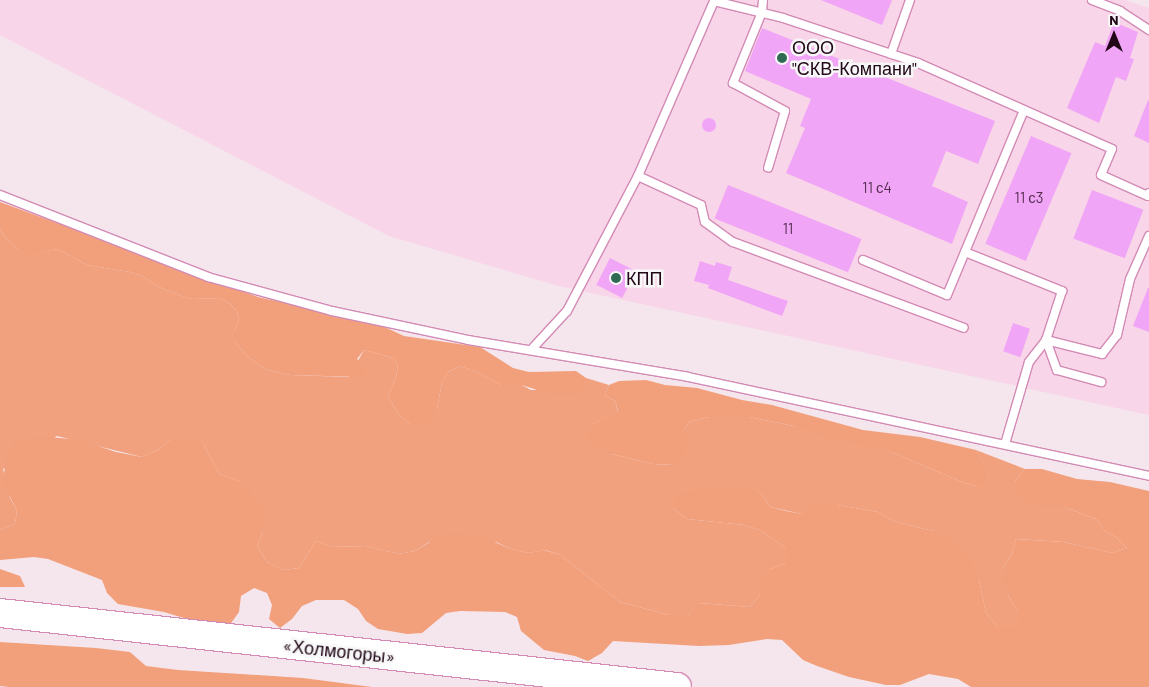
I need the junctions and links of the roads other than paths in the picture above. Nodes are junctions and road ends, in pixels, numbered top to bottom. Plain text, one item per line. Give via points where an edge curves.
1 (763, 0) edge
2 (910, 0) edge
3 (1092, 0) edge
4 (762, 12) junction
5 (1149, 30) edge
6 (891, 54) junction
7 (1024, 110) junction
8 (768, 168) dead end
9 (638, 176) junction
10 (1149, 193) edge
11 (0, 195) edge
12 (1149, 236) edge
13 (965, 252) junction
14 (863, 260) dead end
15 (964, 328) dead end
16 (1046, 340) junction
17 (531, 350) junction
18 (1100, 382) dead end
19 (1005, 444) junction
20 (1149, 476) edge
21 (0, 613) edge
22 (677, 687) edge

1 - 4 lane
2 - 6 lane
3 - 5 lane via 1120,11
4 - 6 lane
4 - 8 lane via 733,83 785,111
4 - 9 lane via 714,1
6 - 7 lane
7 - 10 lane via 1112,148 1102,175 1148,196
7 - 13 lane
9 - 15 lane via 701,206 705,222 733,242
9 - 17 lane via 567,311
11 - 17 lane via 208,277 332,311
12 - 16 lane via 1130,279 1117,335 1102,354
13 - 14 lane via 947,295
13 - 16 lane via 1062,291
16 - 18 lane via 1057,370
16 - 19 lane via 1029,362
17 - 19 lane via 688,377
19 - 20 lane
21 - 22 highway, «Холмогоры»

